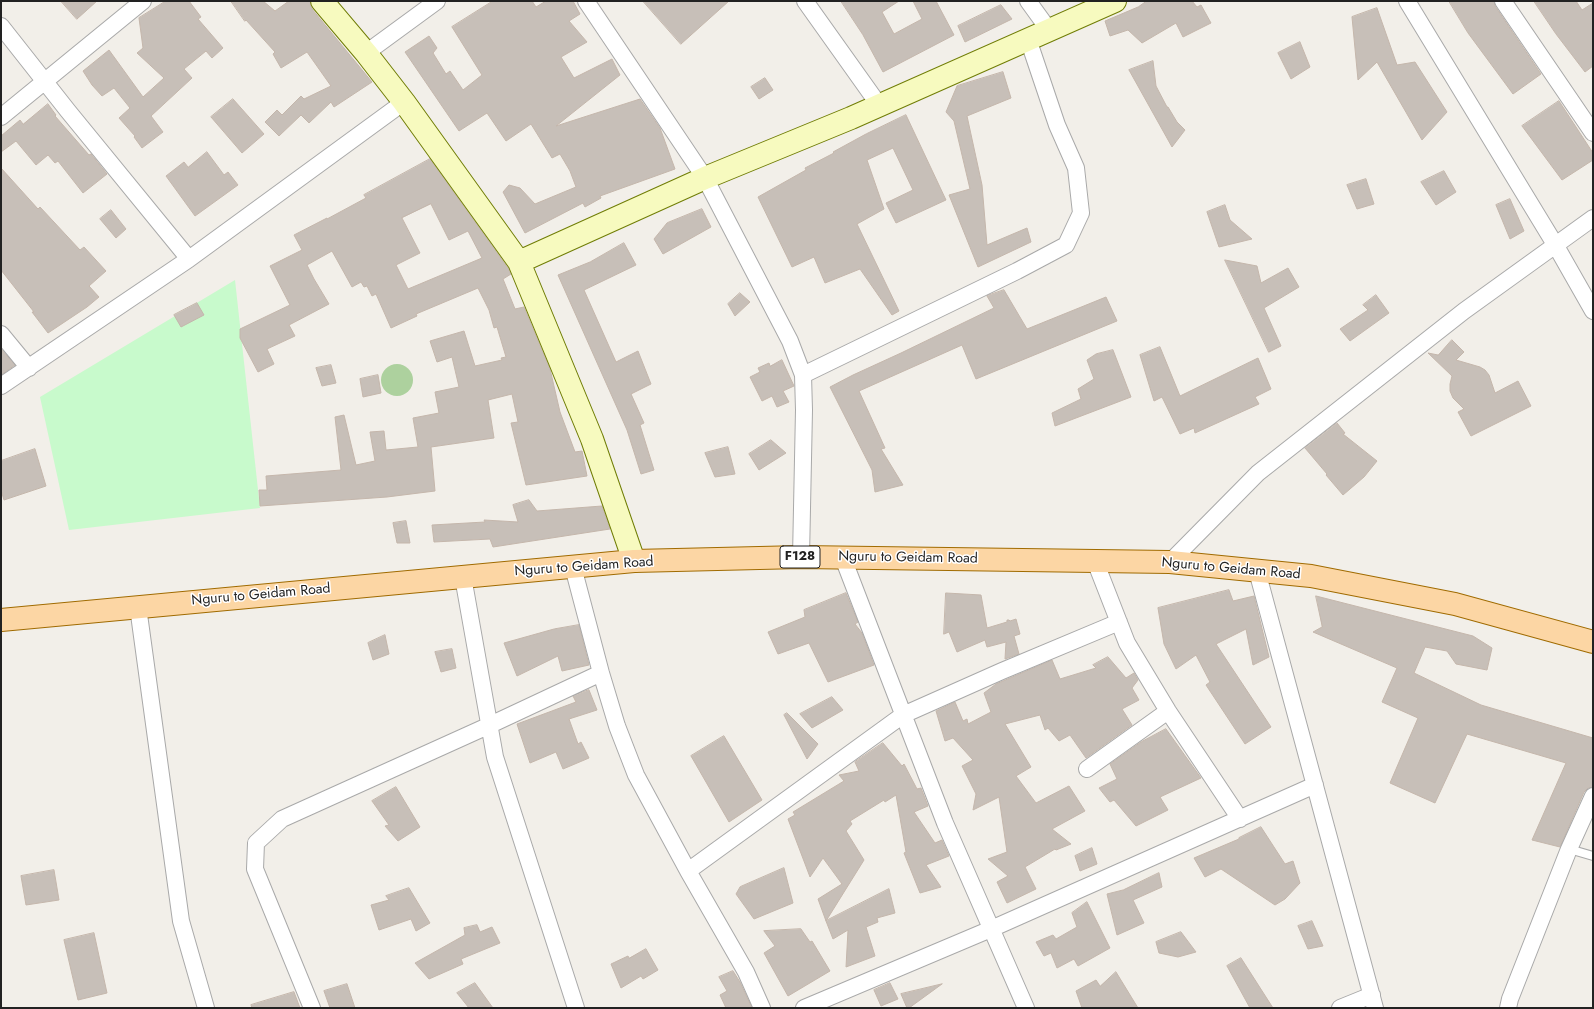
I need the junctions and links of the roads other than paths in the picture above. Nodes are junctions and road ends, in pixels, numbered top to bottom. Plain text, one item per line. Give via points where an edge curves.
1 (143, 1) edge
2 (322, 1) edge
3 (437, 1) edge
4 (586, 1) edge
5 (804, 1) edge
6 (1028, 1) edge
7 (1115, 1) edge
8 (1407, 1) edge
9 (1503, 1) edge
10 (1, 26) edge
11 (1049, 30) junction
12 (1028, 39) junction
13 (366, 53) junction
14 (45, 82) junction
15 (404, 102) junction
16 (879, 105) junction
17 (1, 117) edge
18 (1593, 133) edge
19 (705, 178) junction
20 (1593, 218) edge
21 (1556, 246) junction
22 (189, 259) junction
23 (519, 262) junction
24 (1593, 311) edge
25 (1, 334) edge
26 (29, 368) junction
27 (803, 375) junction
28 (1, 386) edge
29 (800, 557) junction
30 (843, 558) junction
31 (634, 561) junction
32 (1095, 561) junction
33 (1170, 562) junction
34 (573, 567) junction
35 (1257, 571) junction
36 (463, 576) junction
37 (138, 607) junction
38 (1, 620) edge
39 (1119, 622) junction
40 (1593, 642) edge
41 (601, 673) junction
42 (1168, 711) junction
43 (903, 715) junction
44 (490, 725) junction
45 (1087, 769) dead end
46 (1315, 785) junction
47 (1593, 796) edge
48 (1240, 819) junction
49 (1569, 849) junction
50 (1593, 856) edge
51 (688, 871) junction
52 (991, 928) junction
53 (1374, 1001) edge
54 (206, 1008) edge
55 (312, 1008) edge
56 (576, 1008) edge
57 (762, 1008) edge
58 (804, 1008) edge
59 (1026, 1008) edge
60 (1340, 1008) edge
61 (1508, 1008) edge

1 - 14 street
2 - 13 street
3 - 13 street
4 - 19 street
5 - 16 street
6 - 11 street
7 - 11 street
8 - 21 street
9 - 18 street
10 - 14 street
11 - 12 street
12 - 16 street
12 - 27 street via 1056,125 1076,168 1081,213 1066,245 1017,272
13 - 15 street
14 - 17 street
14 - 22 street
15 - 22 street
15 - 23 street
16 - 19 street
19 - 23 street
19 - 27 street via 790,341
20 - 21 street
21 - 24 street
21 - 33 street via 1464,311 1258,473
22 - 26 street
23 - 31 street via 592,439
25 - 26 street
26 - 28 street
27 - 29 street
29 - 30 main road, Nguru to Geidam Road / F128
29 - 31 main road, Nguru to Geidam Road / F128
30 - 32 main road, Nguru to Geidam Road / F128
30 - 43 street
31 - 34 main road, Nguru to Geidam Road / F128
32 - 33 main road, Nguru to Geidam Road / F128
32 - 39 street
33 - 35 main road, Nguru to Geidam Road / F128
34 - 36 main road, Nguru to Geidam Road / F128
34 - 41 street
35 - 40 main road, Nguru to Geidam Road / F128 via 1310,576 1455,604
35 - 46 street
36 - 37 main road, Nguru to Geidam Road / F128
36 - 44 street
37 - 38 main road, Nguru to Geidam Road / F128
37 - 54 street via 181,920
39 - 42 street via 1127,643
39 - 43 street
41 - 44 street
41 - 51 street via 617,726 636,775
42 - 45 street
42 - 48 street
43 - 51 street
43 - 52 street via 945,823
44 - 55 street via 282,819 256,843 255,870
44 - 56 street via 495,757
46 - 48 street
46 - 53 street
47 - 49 street
48 - 52 street
49 - 50 lane
49 - 61 street
51 - 57 street via 746,972
52 - 58 street
52 - 59 street
53 - 60 street

